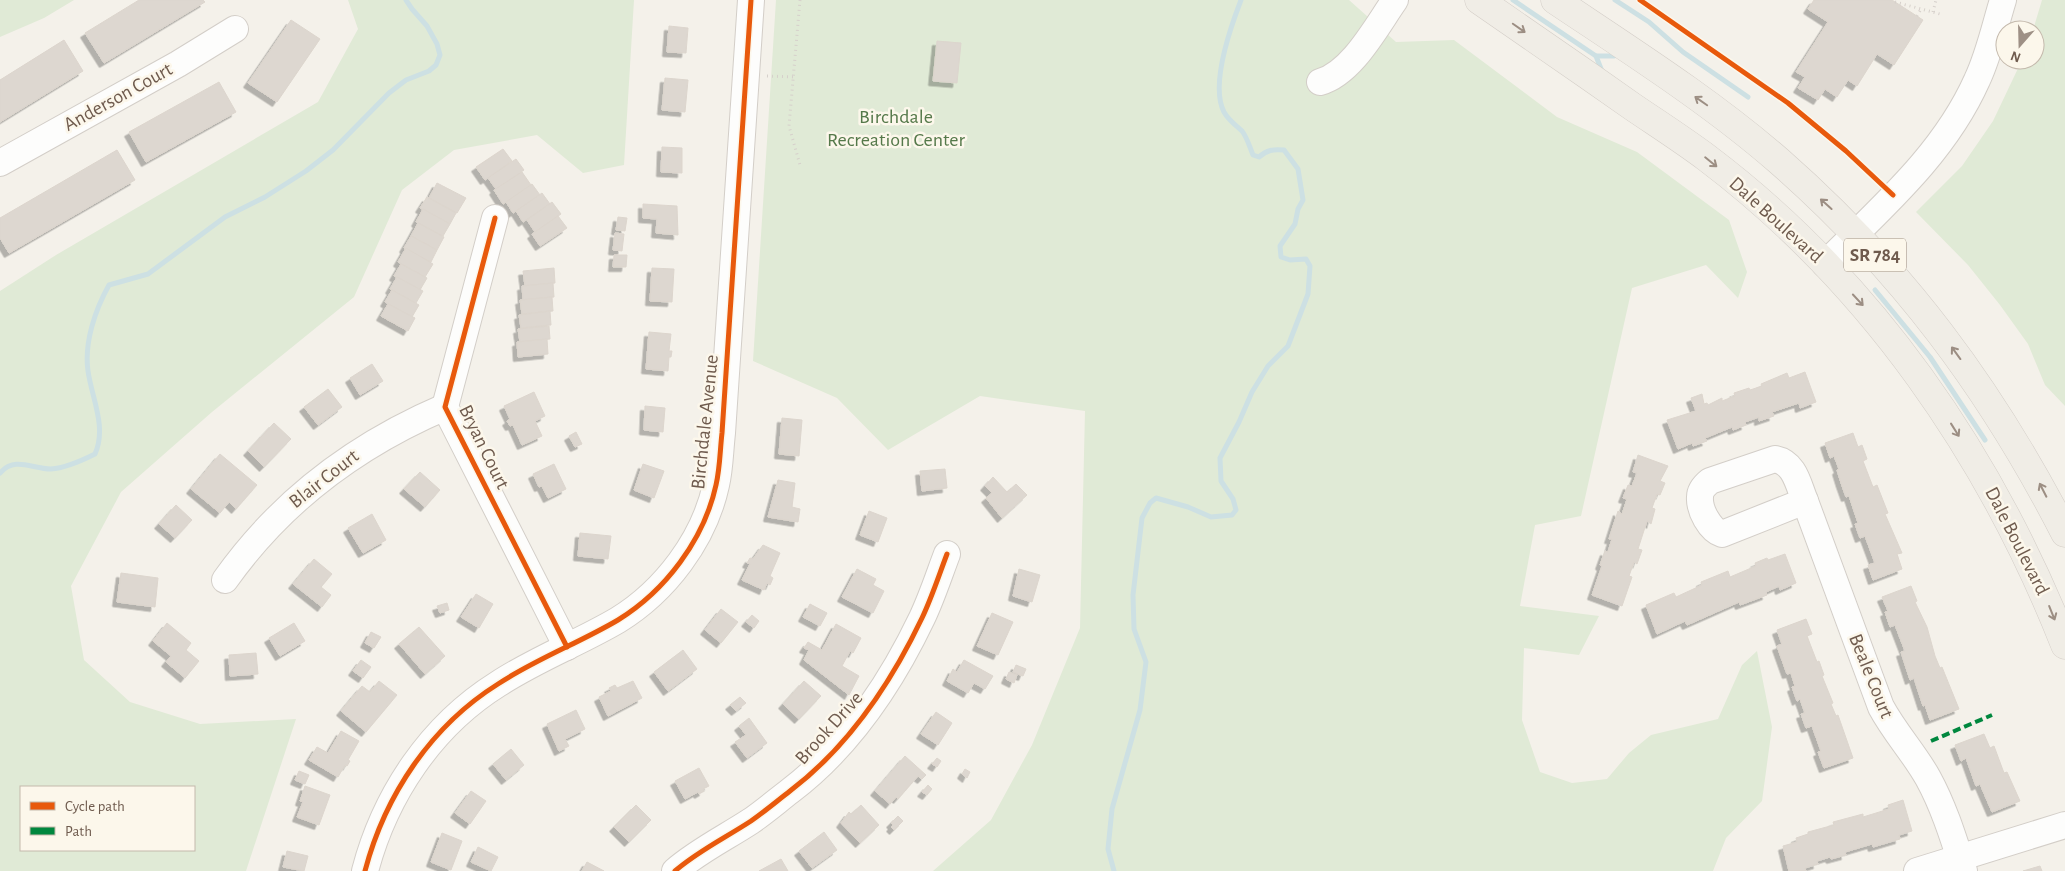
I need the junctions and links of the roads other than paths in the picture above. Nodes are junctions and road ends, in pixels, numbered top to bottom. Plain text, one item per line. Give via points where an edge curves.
1 (751, 0) edge
2 (1394, 0) edge
3 (1479, 0) edge
4 (1555, 0) edge
5 (1574, 0) edge
6 (2003, 0) edge
7 (235, 29) dead end
8 (1615, 40) junction
9 (1320, 82) dead end
10 (0, 163) edge
11 (495, 218) dead end
12 (1856, 233) junction
13 (1825, 264) junction
14 (445, 406) junction
15 (1805, 501) dead end
16 (2065, 533) edge
17 (947, 554) dead end
18 (224, 580) dead end
19 (2065, 645) edge
20 (567, 647) junction
21 (2065, 825) edge
22 (1962, 864) edge
23 (365, 871) edge
24 (675, 871) edge
25 (1917, 871) edge

1 - 20 street, Birchdale Avenue via 717,484 703,524 686,555 664,582 618,620
2 - 9 street via 1339,74
3 -> 13 main road, Dale Boulevard / SR 784 via 1707,158
4 - 8 main road, SR 784
5 - 8 main road
6 - 12 street via 1978,79 1957,119 1934,152
7 - 10 street, Anderson Court
12 -> 8 main road, SR 784 via 1778,160 1720,114
11 - 14 street, Bryan Court
12 - 13 street
16 -> 12 main road, SR 784 via 2037,478 1970,373 1901,283
13 -> 19 main road, Dale Boulevard / SR 784 via 1904,353 1938,402 1988,482 2022,546
14 - 18 street, Blair Court via 413,420 333,468 266,528
14 - 20 street, Bryan Court
15 - 22 street, Beale Court via 1881,707 1942,806
17 - 24 street, Brook Drive via 904,655 881,692 831,754 750,821
20 - 23 street, Birchdale Avenue via 497,684 446,726 401,784 384,817
21 - 22 street
22 - 25 street

